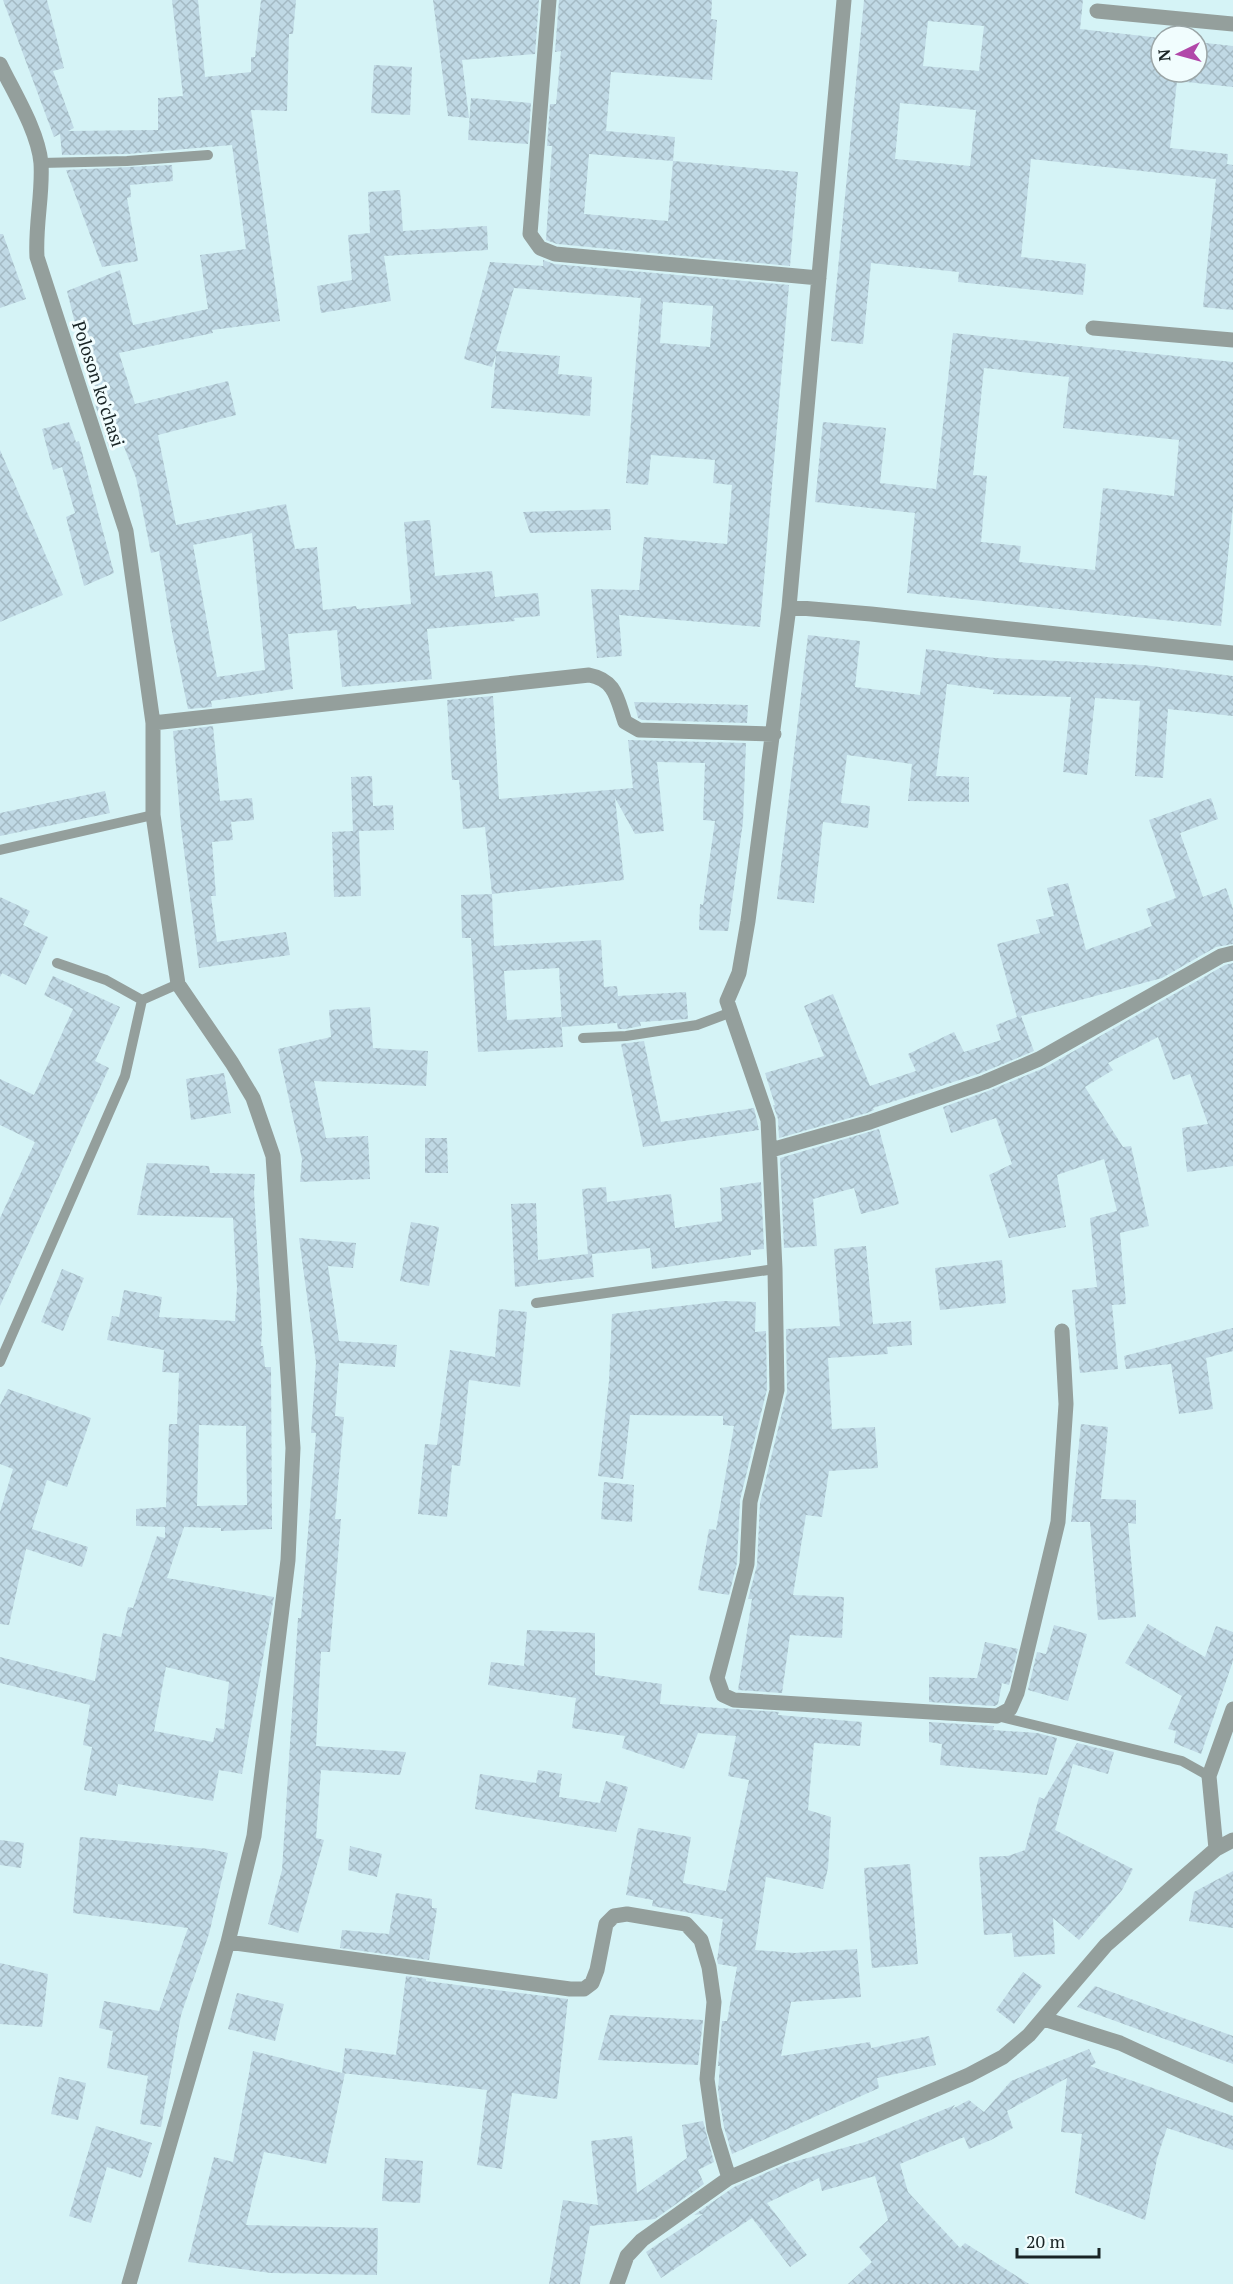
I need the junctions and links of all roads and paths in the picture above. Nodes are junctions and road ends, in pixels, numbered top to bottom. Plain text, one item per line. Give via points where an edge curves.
1 (549, 0) edge
2 (844, 0) edge
3 (1097, 11) dead end
4 (1233, 24) edge
5 (0, 64) edge
6 (208, 155) dead end
7 (41, 163) junction
8 (819, 278) junction
9 (1093, 328) dead end
10 (1233, 340) edge
11 (789, 607) junction
12 (1233, 652) edge
13 (153, 723) junction
14 (774, 734) junction
15 (153, 815) junction
16 (0, 850) edge
17 (1233, 953) edge
18 (57, 963) dead end
19 (178, 984) junction
20 (142, 1000) junction
21 (729, 1013) junction
22 (583, 1038) dead end
23 (771, 1150) junction
24 (775, 1269) junction
25 (536, 1303) dead end
26 (1062, 1331) dead end
27 (0, 1362) edge
28 (1233, 1709) edge
29 (997, 1716) junction
30 (1209, 1776) junction
31 (1233, 1840) edge
32 (1216, 1850) junction
33 (228, 1942) junction
34 (1044, 2019) junction
35 (1233, 2095) edge
36 (729, 2178) junction
37 (132, 2283) edge
38 (617, 2284) edge

1 - 8 street via 530,234 540,248 555,254
2 - 8 street
3 - 4 street
5 - 7 street, Poloson ko'chasi via 37,141
6 - 7 lane
7 - 13 street, Poloson ko'chasi via 37,257 126,531
8 - 11 street
9 - 10 street
11 - 12 street
11 - 14 street
13 - 14 street via 589,675 602,678 612,687 625,722 639,730
13 - 15 street, Poloson ko'chasi
14 - 21 street via 739,973 727,1001
15 - 16 lane
15 - 19 street, Poloson ko'chasi
17 - 23 street via 1221,956 1040,1059 870,1122
18 - 20 lane via 106,980
19 - 20 lane
19 - 33 street via 253,1098 273,1156 293,1448 288,1560 254,1836
20 - 27 lane via 125,1076
21 - 22 lane via 697,1025
21 - 23 street via 768,1120
23 - 24 street
24 - 25 lane
24 - 29 street via 777,1390 750,1502 747,1563 717,1678 719,1688 734,1700
26 - 29 street via 1066,1404 1058,1522 1017,1694 1010,1709
28 - 30 street
29 - 30 lane via 1182,1761
30 - 32 street
31 - 32 street
32 - 34 street via 1106,1945
33 - 36 street via 585,1989 597,1970 606,1924 614,1916 627,1914 686,1924 701,1940 709,1967 714,2002 707,2079 714,2129
33 - 37 street
34 - 35 street via 1120,2043
34 - 36 street via 1003,2057 969,2075
36 - 38 street via 642,2240 627,2256

